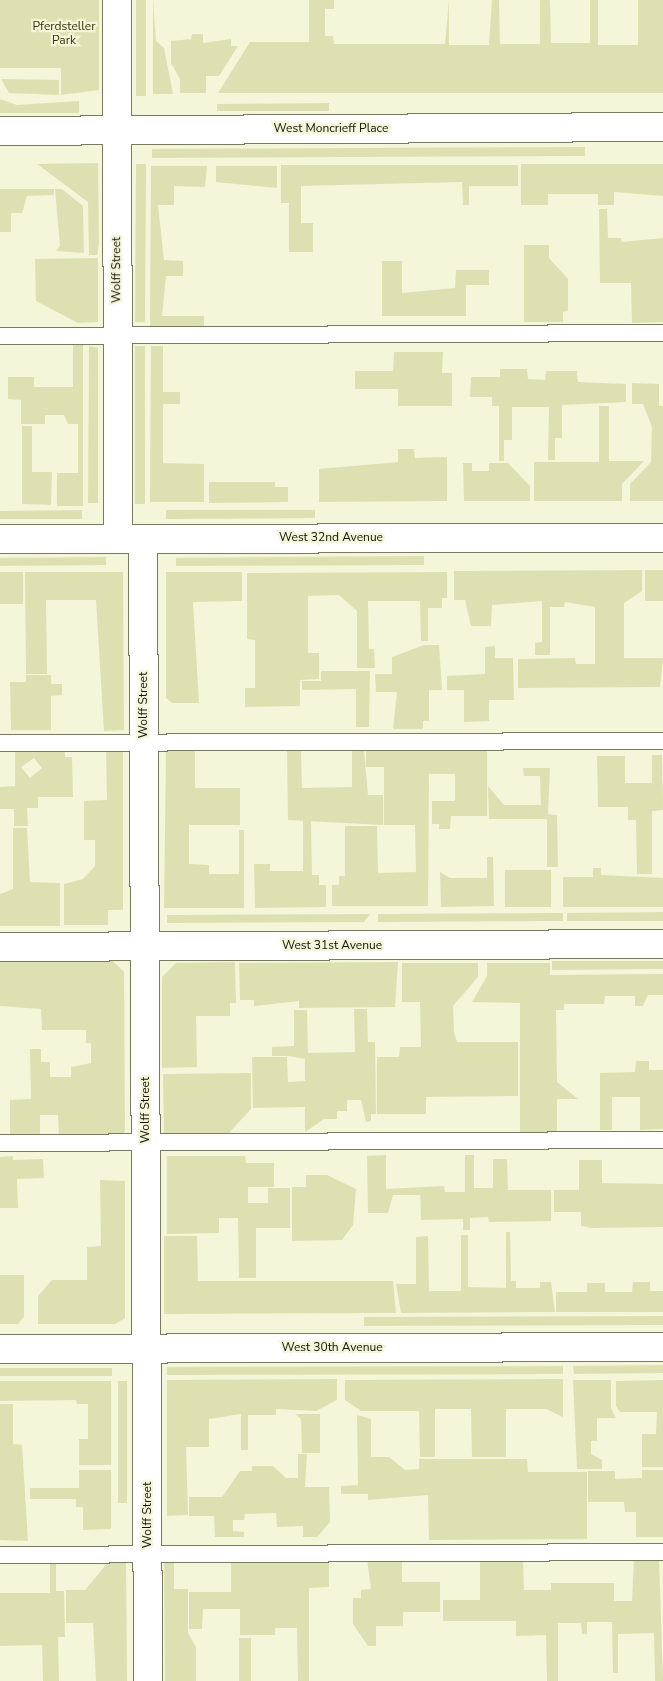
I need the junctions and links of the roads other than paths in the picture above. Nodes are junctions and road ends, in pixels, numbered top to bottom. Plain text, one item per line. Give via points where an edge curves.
1 (117, 0) edge
2 (663, 128) edge
3 (117, 130) junction
4 (0, 131) edge
5 (663, 333) edge
6 (0, 336) edge
7 (117, 336) junction
8 (663, 538) edge
9 (130, 539) junction
10 (0, 540) edge
11 (663, 741) edge
12 (0, 743) edge
13 (144, 743) junction
14 (663, 944) edge
15 (0, 947) edge
16 (145, 947) junction
17 (663, 1140) edge
18 (146, 1142) junction
19 (0, 1143) edge
20 (663, 1347) edge
21 (147, 1348) junction
22 (0, 1349) edge
23 (663, 1552) edge
24 (0, 1555) edge
25 (148, 1555) junction
26 (148, 1681) edge

1 - 3 street, Wolff Street
2 - 3 street, West Moncrieff Place
3 - 4 street, West Moncrieff Place
3 - 7 street, Wolff Street
5 - 7 lane
6 - 7 lane
7 - 9 street, Wolff Street
8 - 9 street, West 32nd Avenue
9 - 10 street, West 32nd Avenue
9 - 13 street, Wolff Street
11 - 13 lane
12 - 13 lane
13 - 16 street, Wolff Street
14 - 16 street, West 31st Avenue
15 - 16 street, West 31st Avenue
16 - 18 street, Wolff Street
17 - 18 lane
18 - 19 lane
18 - 21 street, Wolff Street
20 - 21 street, West 30th Avenue
21 - 22 street, West 30th Avenue
21 - 25 street, Wolff Street
23 - 25 lane
24 - 25 lane
25 - 26 street, Wolff Street

